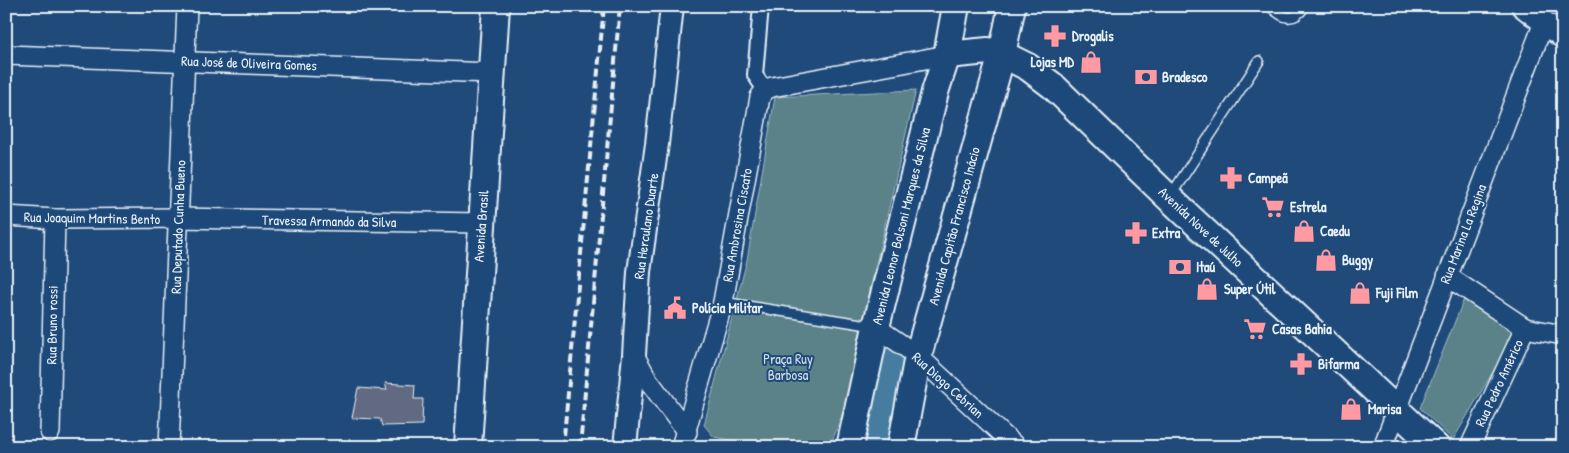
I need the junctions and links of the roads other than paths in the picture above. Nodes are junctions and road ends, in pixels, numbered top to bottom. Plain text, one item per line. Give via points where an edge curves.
1 (187, 6) edge
2 (496, 6) edge
3 (672, 6) edge
4 (761, 6) edge
5 (956, 6) edge
6 (1012, 6) edge
7 (1270, 6) edge
8 (1305, 6) edge
9 (1523, 6) edge
10 (1544, 22) junction
11 (1563, 37) edge
12 (1002, 54) junction
13 (6, 55) edge
14 (946, 55) junction
15 (185, 60) junction
16 (1259, 61) dead end
17 (492, 73) junction
18 (760, 83) junction
19 (1169, 198) junction
20 (6, 216) edge
21 (178, 218) junction
22 (55, 219) junction
23 (481, 224) junction
24 (1447, 276) junction
25 (724, 302) junction
26 (876, 327) junction
27 (1525, 328) junction
28 (1563, 335) edge
29 (634, 355) junction
30 (918, 356) junction
31 (1396, 410) junction
32 (50, 432) dead end
33 (684, 439) edge
34 (169, 447) edge
35 (468, 447) edge
36 (625, 447) edge
37 (850, 447) edge
38 (901, 447) edge
39 (1016, 447) edge
40 (1383, 447) edge
41 (1436, 447) edge
42 (1470, 447) edge

1 - 15 street, Rua Deputado Cunha Bueno
2 - 17 main road, Avenida Brasil
3 - 29 street, Rua Herculano Duarte via 639,272
4 - 18 street
5 - 14 main road, Avenida Leonor Bolsoni Marques da Silva
6 - 12 main road, Avenida Capitão Francisco Inácio
7 - 8 lane via 1285,18 1292,19
9 - 10 street
10 - 11 street
10 - 24 street, Rua Marina La Regina
12 - 14 main road, Avenida Nove de Julho via 988,51
12 - 19 main road, Avenida Nove de Julho via 1028,67 1053,86
12 - 30 main road, Avenida Capitão Francisco Inácio
13 - 15 street, Rua José de Oliveira Gomes
14 - 18 street via 772,87
14 - 26 main road, Avenida Leonor Bolsoni Marques da Silva
15 - 17 street, Rua José de Oliveira Gomes
15 - 21 street, Rua Deputado Cunha Bueno
16 - 19 lane
17 - 23 main road, Avenida Brasil
18 - 25 street, Rua Ambrosina Ciscato
19 - 31 main road, Avenida Nove de Julho
20 - 22 street, Rua Joaquim Martins Bento
21 - 22 street, Rua Joaquim Martins Bento
21 - 23 street, Travessa Armando da Silva
21 - 34 street, Rua Deputado Cunha Bueno
22 - 32 street, Rua Bruno rossi
23 - 35 main road, Avenida Brasil
24 - 27 street
24 - 31 street, Rua Marina La Regina
25 - 26 lane
25 - 33 street, Rua Ambrosina Ciscato
26 - 30 street, Rua Diogo Cebrian
26 - 37 main road, Avenida Leonor Bolsoni Marques da Silva
27 - 28 street, Rua Pedro Américo
27 - 42 street, Rua Pedro Américo
29 - 33 street
29 - 36 street, Rua Herculano Duarte
30 - 38 main road, Avenida Capitão Francisco Inácio
30 - 39 street, Rua Diogo Cebrian
31 - 40 street, Rua Marina La Regina
31 - 41 main road, Avenida Nove de Julho

